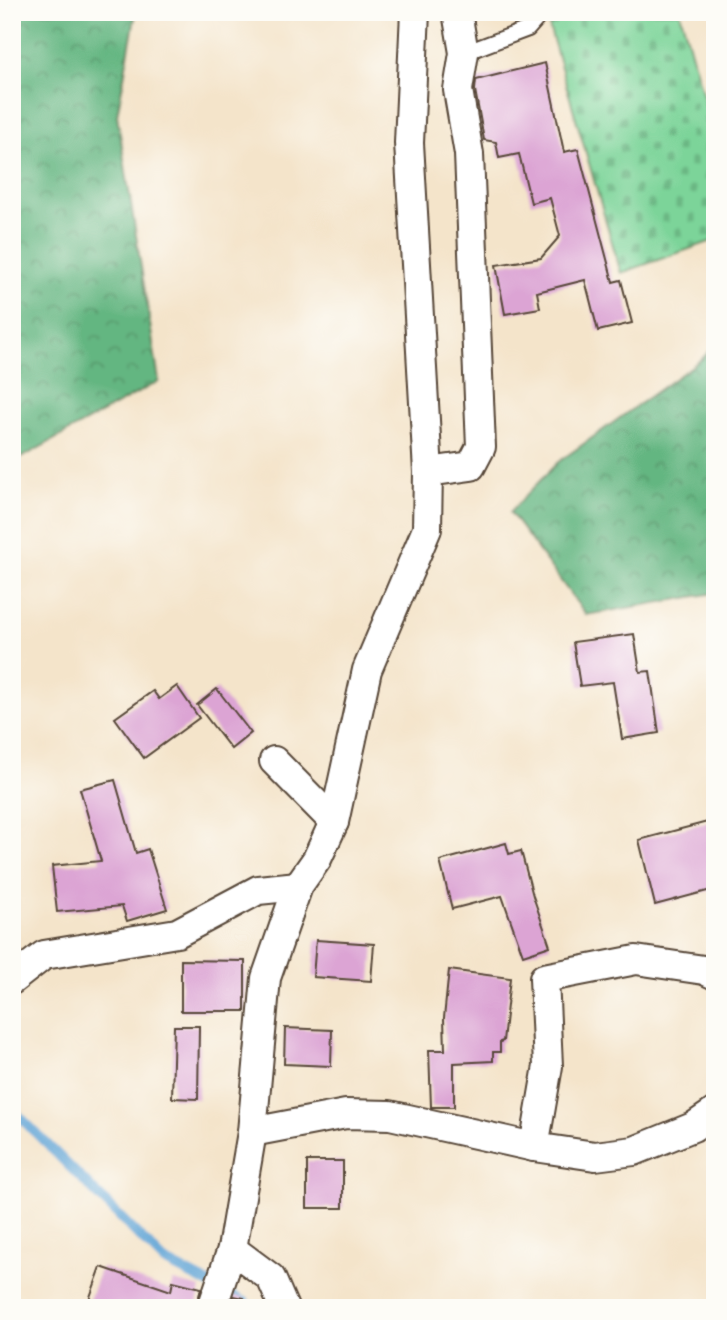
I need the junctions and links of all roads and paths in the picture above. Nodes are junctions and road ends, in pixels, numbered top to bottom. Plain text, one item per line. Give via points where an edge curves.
1 (415, 12) edge
2 (457, 12) edge
3 (543, 12) edge
4 (464, 53) junction
5 (428, 472) junction
6 (274, 761) dead end
7 (334, 822) junction
8 (298, 886) junction
9 (715, 975) edge
10 (12, 981) edge
11 (715, 1112) edge
12 (252, 1132) junction
13 (534, 1147) junction
14 (232, 1249) junction
15 (212, 1308) edge
16 (284, 1308) edge

1 - 5 street via 409,143
2 - 4 street
3 - 4 lane via 528,29
4 - 5 street via 458,90 469,154 481,447 471,466
5 - 7 street via 427,529 367,670
6 - 7 street
7 - 8 street
8 - 10 street via 258,890 177,933 44,955
8 - 12 street via 266,978
9 - 13 street via 636,960 544,978 548,1066
11 - 13 street via 693,1127 635,1151 595,1156
12 - 13 street via 346,1114 390,1115
12 - 14 street
14 - 15 street
14 - 16 street via 271,1278

